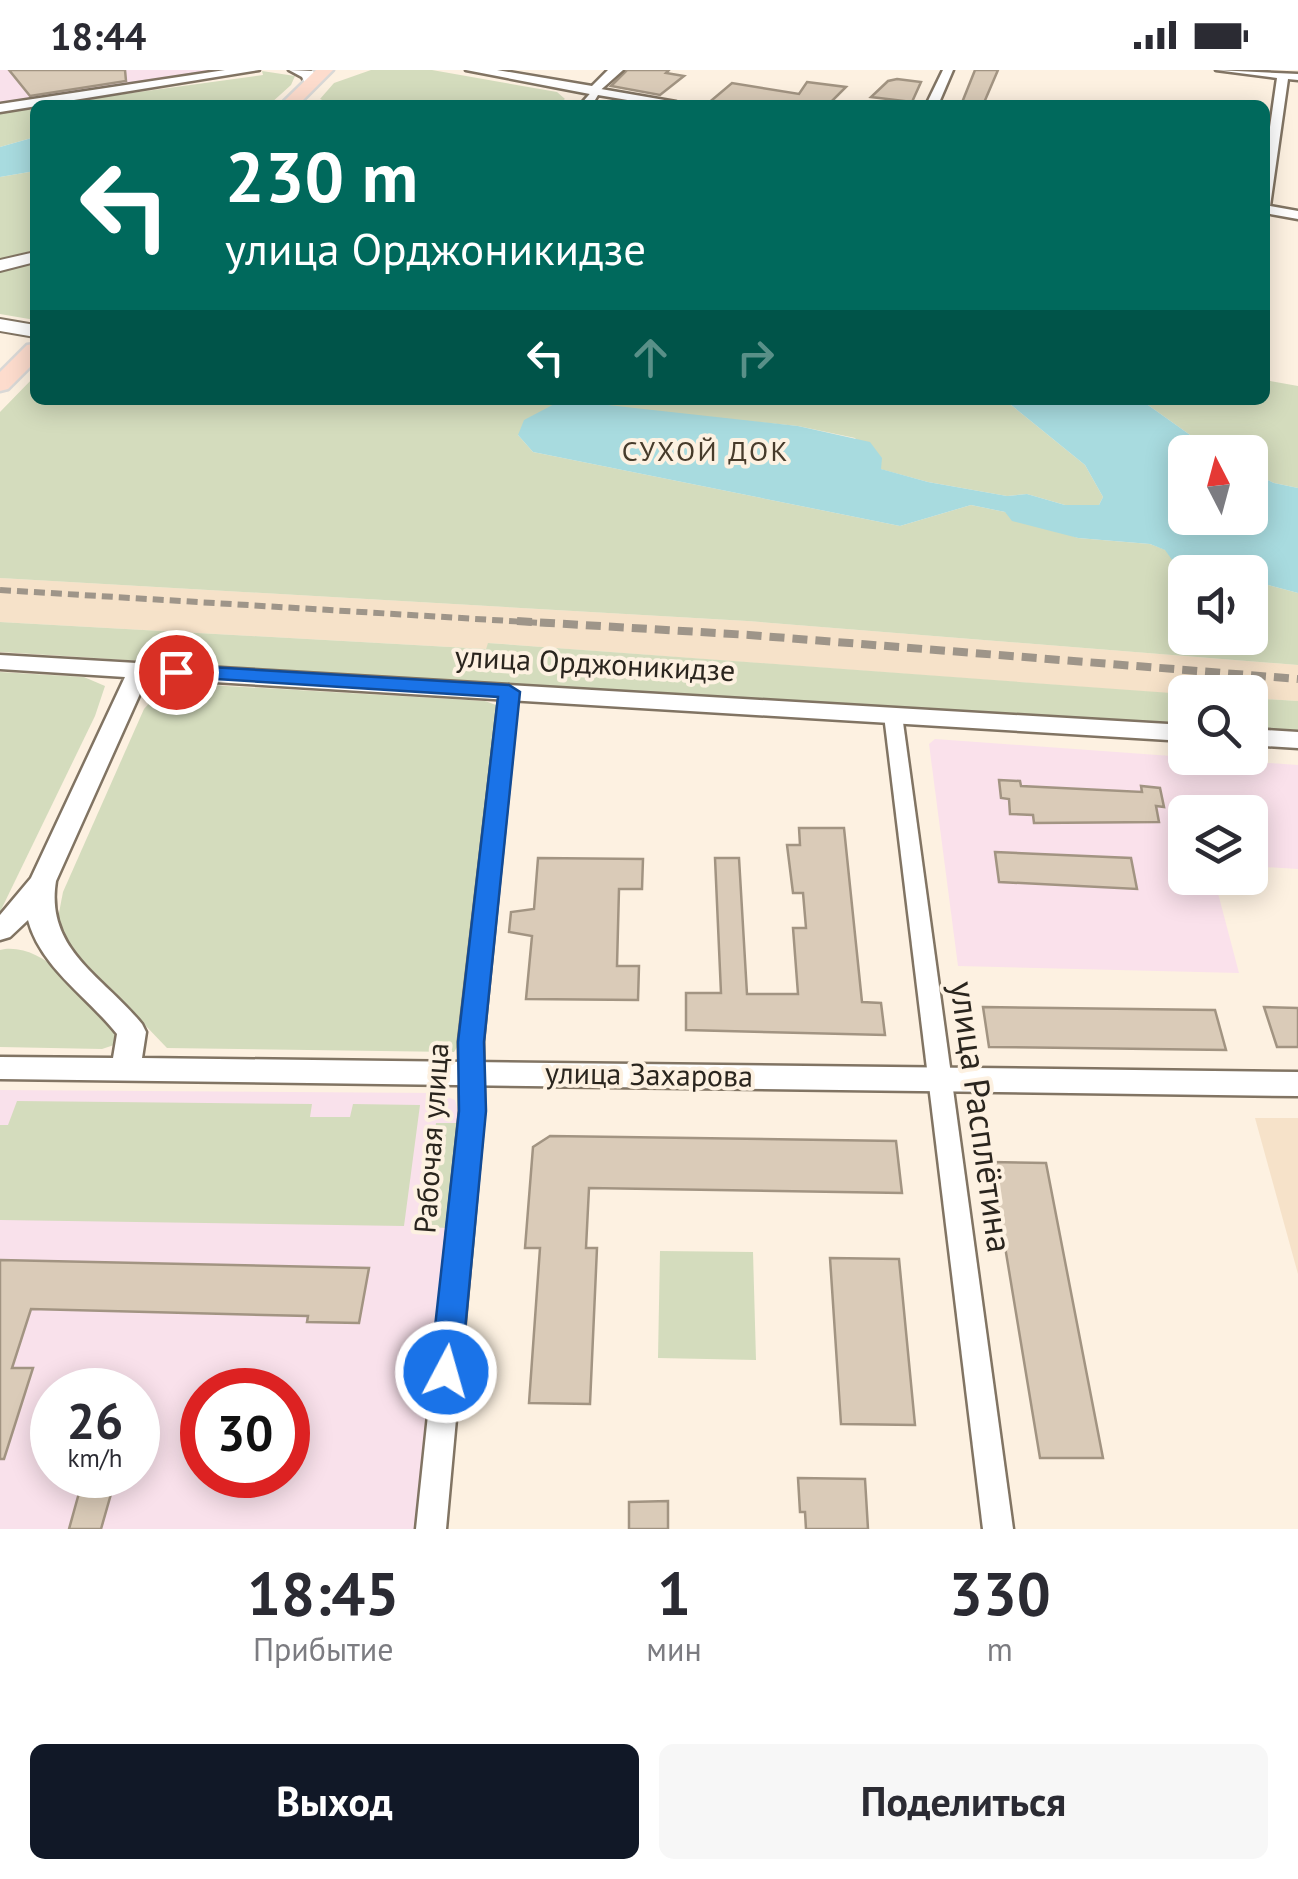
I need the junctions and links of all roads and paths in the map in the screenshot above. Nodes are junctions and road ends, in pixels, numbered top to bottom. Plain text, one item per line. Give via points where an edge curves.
1 (252, 70) edge
2 (296, 70) edge
3 (473, 70) edge
4 (616, 70) edge
5 (948, 70) edge
6 (1221, 70) edge
7 (317, 76) edge
8 (1283, 76) junction
9 (1298, 77) edge
10 (594, 91) junction
11 (53, 100) edge
12 (293, 100) edge
13 (589, 100) edge
14 (647, 100) edge
15 (934, 100) edge
16 (30, 103) edge
17 (0, 108) edge
18 (1270, 171) edge
19 (1270, 208) edge
20 (1298, 215) edge
21 (30, 258) edge
22 (0, 266) edge
23 (0, 325) edge
24 (30, 330) edge
25 (27, 358) edge
26 (0, 384) edge
27 (0, 662) edge
28 (140, 670) junction
29 (509, 692) junction
30 (892, 715) junction
31 (1168, 732) edge
32 (1268, 738) edge
33 (1298, 740) edge
34 (43, 881) junction
35 (0, 930) edge
36 (0, 940) edge
37 (58, 953) junction
38 (0, 1068) edge
39 (126, 1069) junction
40 (472, 1073) junction
41 (940, 1079) junction
42 (1298, 1084) edge
43 (431, 1529) edge
44 (998, 1529) edge

1 - 11 street
2 - 7 street
3 - 10 street
4 - 10 street
5 - 15 street
6 - 8 street
7 - 12 main road
8 - 9 street
8 - 18 street
10 - 13 street
10 - 14 street
16 - 17 street
19 - 20 street
21 - 22 main road
23 - 24 main road
25 - 26 main road
27 - 28 street, улица Орджоникидзе
28 - 29 street, улица Орджоникидзе
28 - 34 street
29 - 30 street, улица Орджоникидзе
29 - 40 street, Рабочая улица
30 - 31 street, улица Орджоникидзе
30 - 41 street, улица Расплётина
32 - 33 street
34 - 35 street
34 - 37 street via 38,919
36 - 37 street via 31,940
37 - 39 street via 132,1032
38 - 39 street, улица Захарова
39 - 40 street, улица Захарова
40 - 41 street, улица Захарова
40 - 43 street, Рабочая улица
41 - 42 street, улица Захарова
41 - 44 street, улица Расплётина

